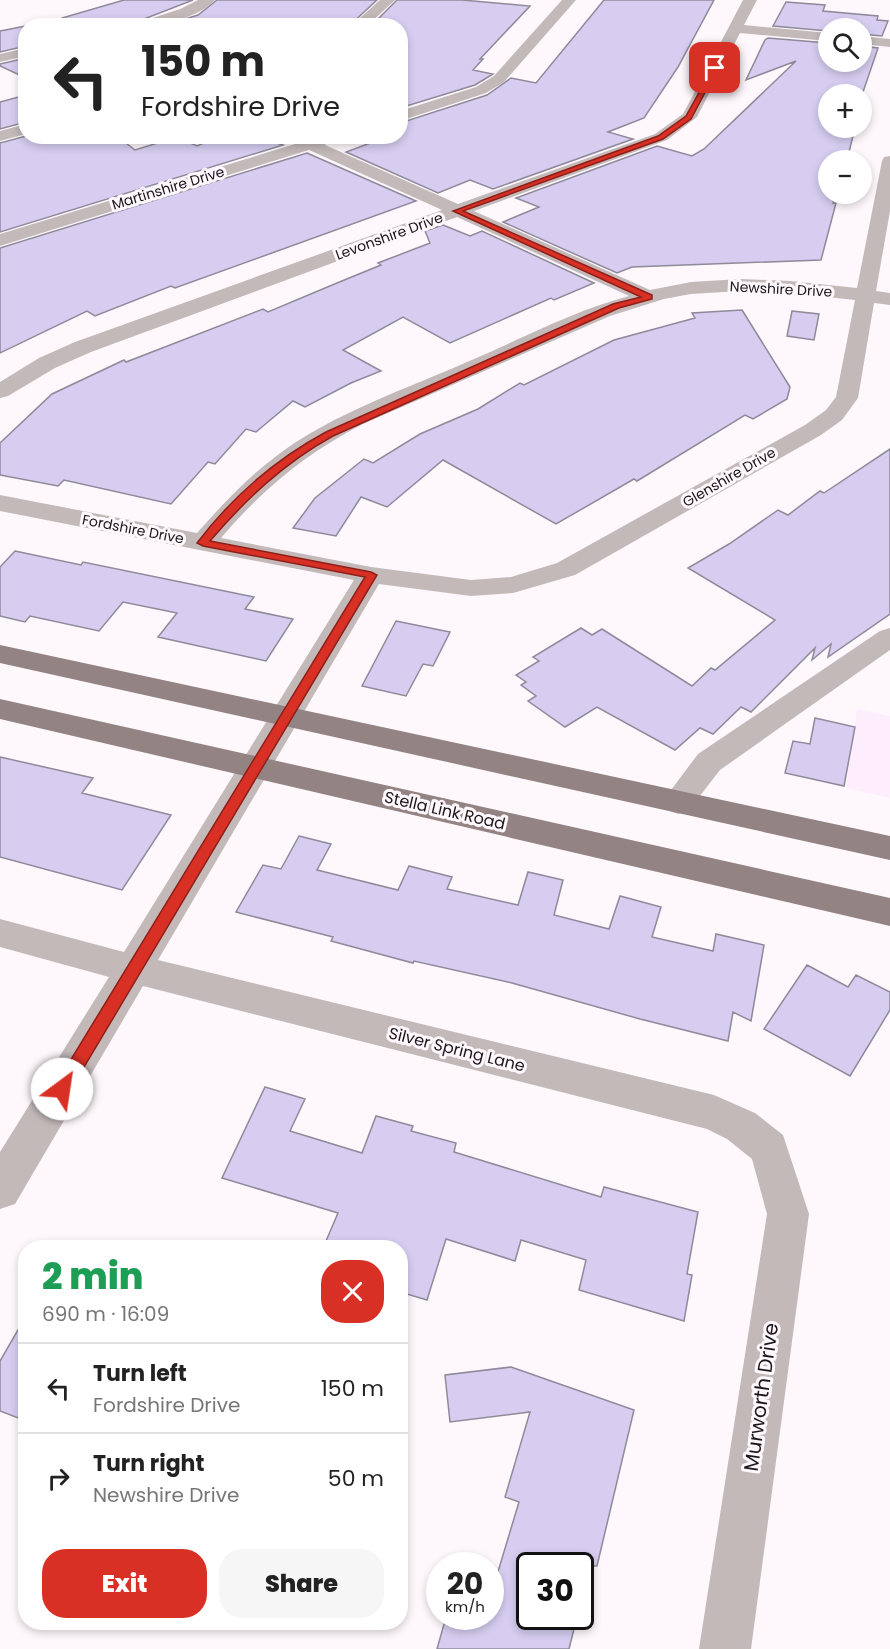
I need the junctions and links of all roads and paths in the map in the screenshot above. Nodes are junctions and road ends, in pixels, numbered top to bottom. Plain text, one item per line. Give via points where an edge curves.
1 (208, 0) edge
2 (388, 0) edge
3 (569, 0) edge
4 (750, 0) edge
5 (164, 18) edge
6 (367, 18) edge
7 (735, 28) junction
8 (818, 36) edge
9 (872, 41) edge
10 (890, 43) edge
11 (18, 54) edge
12 (0, 58) edge
13 (408, 113) edge
14 (18, 131) edge
15 (0, 136) edge
16 (312, 144) edge
17 (309, 145) junction
18 (890, 161) edge
19 (457, 211) junction
20 (0, 240) edge
21 (866, 296) junction
22 (649, 297) junction
23 (890, 299) edge
24 (0, 391) edge
25 (0, 503) edge
26 (203, 543) junction
27 (371, 575) junction
28 (890, 637) edge
29 (0, 654) edge
30 (0, 709) edge
31 (285, 718) junction
32 (256, 767) junction
33 (678, 802) junction
34 (890, 848) edge
35 (890, 912) edge
36 (0, 933) edge
37 (136, 968) junction
38 (769, 1148) joint
39 (0, 1190) edge
40 (725, 1649) edge

1 - 5 street
2 - 6 street
3 - 13 street via 499,79 481,90
4 - 7 street, Levonshire Drive
7 - 8 street
7 - 19 street, Levonshire Drive via 695,107 674,130
9 - 10 street
11 - 12 street
14 - 15 street
16 - 17 street, Martinshire Drive
17 - 19 street
17 - 20 street, Martinshire Drive
18 - 21 street, Glenshire Drive
19 - 22 street
19 - 24 street, Levonshire Drive via 83,347 46,363
21 - 22 street, Newshire Drive via 744,285 689,288
21 - 23 street, Newshire Drive
21 - 27 street, Glenshire Drive via 847,398 834,415 803,436 567,569 513,585 471,588
22 - 26 street, Newshire Drive via 605,311 321,438 298,451 235,505
25 - 26 street, Fordshire Drive
26 - 27 street, Fordshire Drive
27 - 31 street
28 - 33 street via 709,762
29 - 31 main road
30 - 32 main road, Stella Link Road
31 - 32 street
31 - 33 main road
32 - 35 main road, Stella Link Road
32 - 37 street
33 - 34 main road
36 - 37 street, Silver Spring Lane
37 - 38 street, Silver Spring Lane via 714,1113 741,1126
37 - 39 street
38 - 40 street, Murworth Drive via 788,1214

